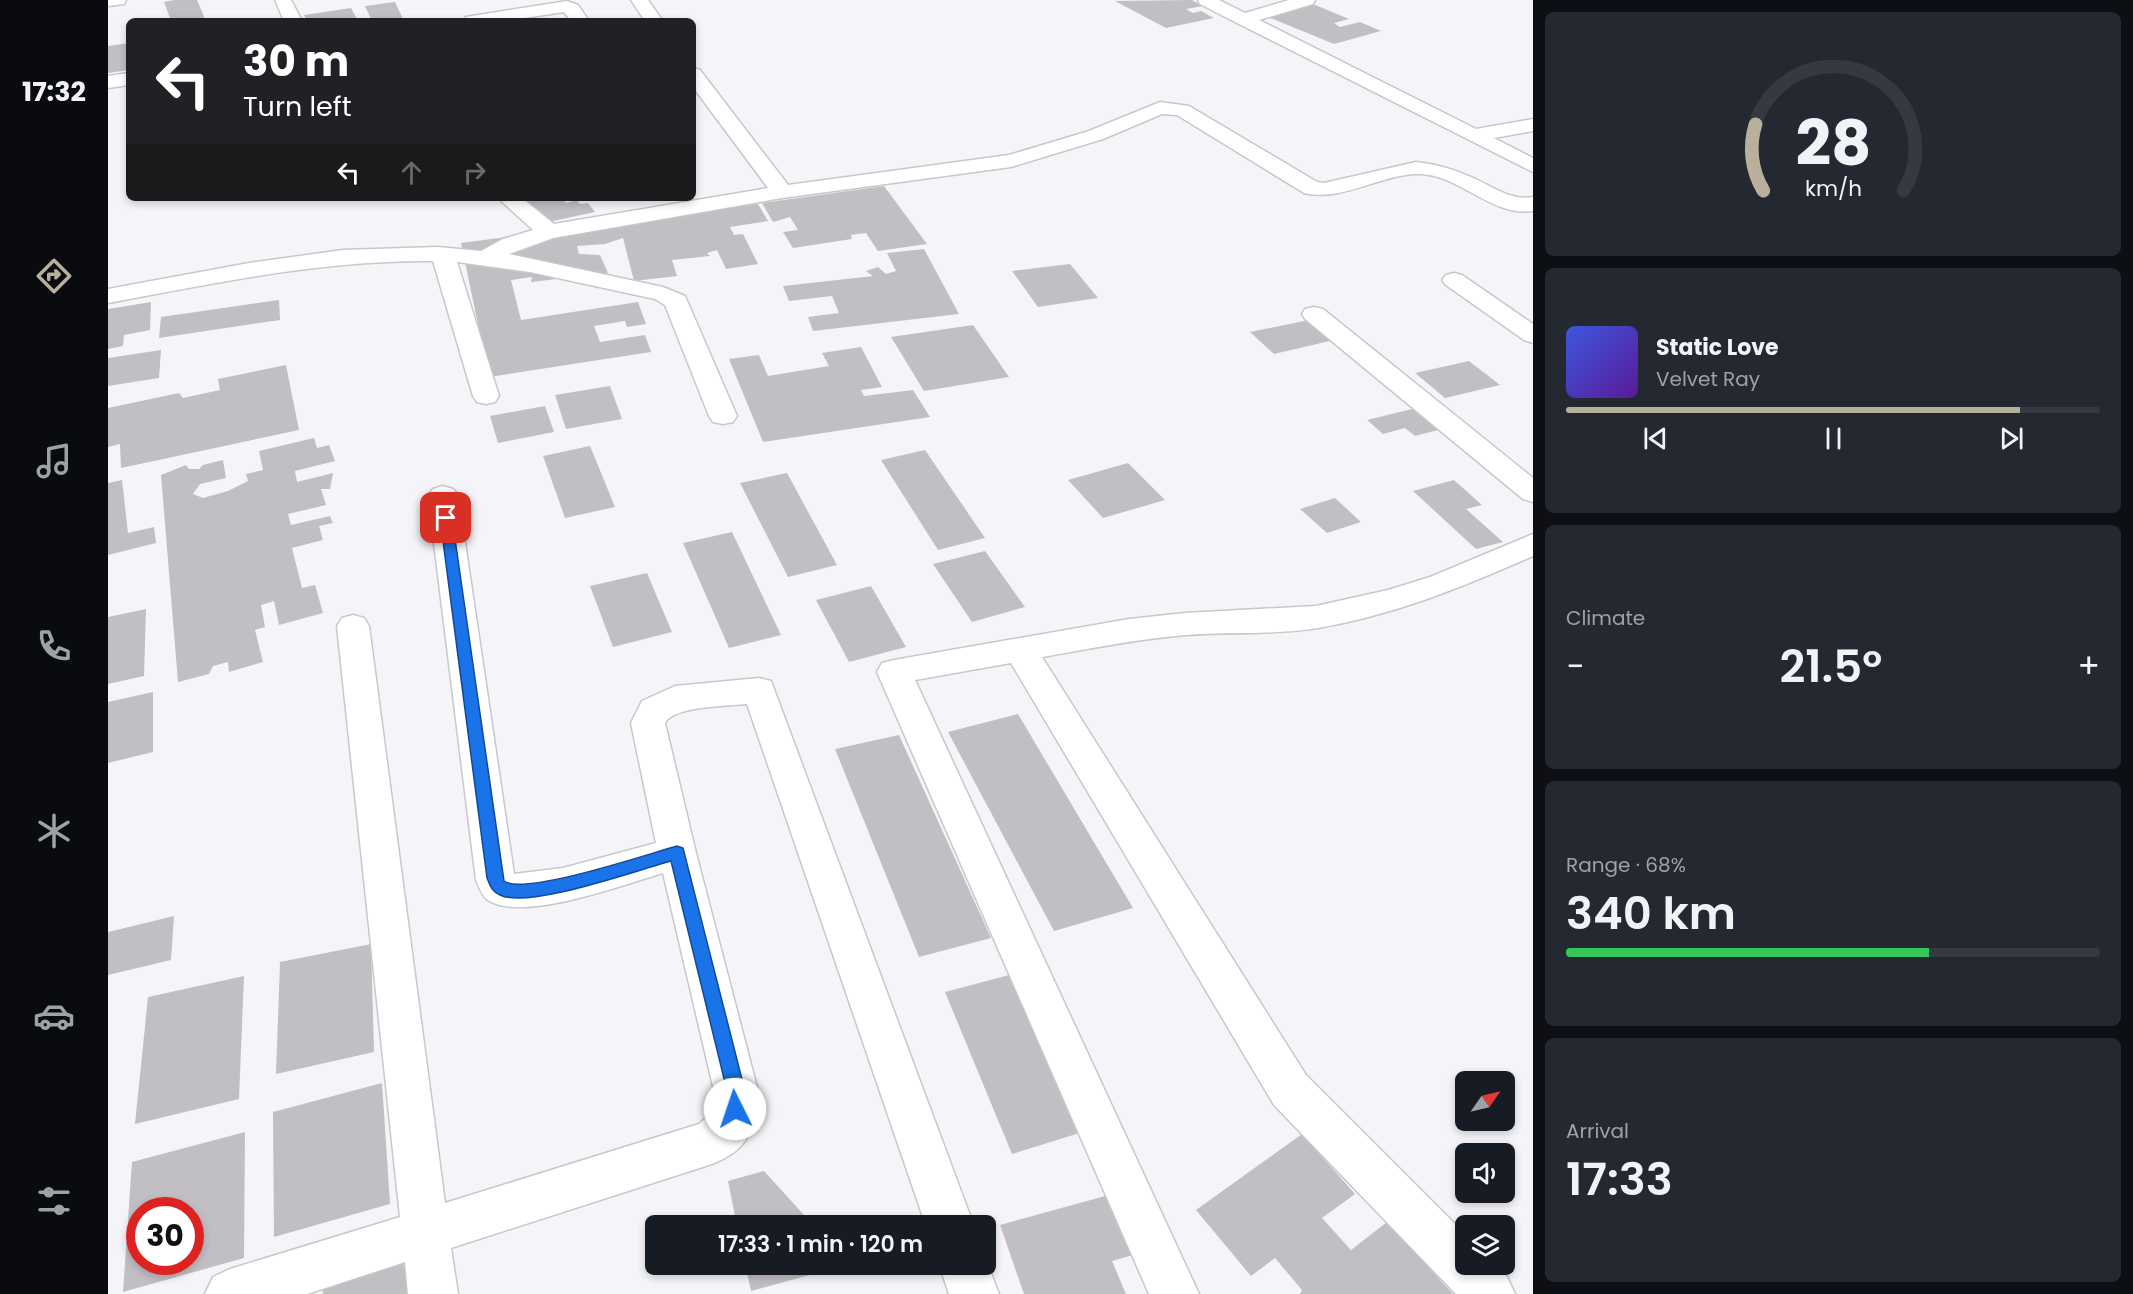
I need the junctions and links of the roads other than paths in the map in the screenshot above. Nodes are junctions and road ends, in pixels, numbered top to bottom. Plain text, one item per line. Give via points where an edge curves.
1 (118, 0) edge
2 (283, 0) edge
3 (639, 0) edge
4 (1206, 0) edge
5 (1307, 0) edge
6 (108, 1) edge
7 (292, 18) edge
8 (491, 18) edge
9 (578, 18) edge
10 (652, 18) edge
11 (1243, 19) junction
12 (696, 78) edge
13 (126, 79) edge
14 (108, 82) edge
15 (1533, 125) edge
16 (1476, 135) junction
17 (1533, 166) edge
18 (782, 192) junction
19 (513, 201) edge
20 (689, 203) edge
21 (1533, 204) edge
22 (549, 232) junction
23 (443, 256) junction
24 (484, 258) junction
25 (1454, 280) dead end
26 (108, 296) edge
27 (1314, 314) dead end
28 (1533, 335) edge
29 (486, 396) dead end
30 (723, 416) dead end
31 (1533, 493) edge
32 (443, 495) dead end
33 (1533, 544) edge
34 (353, 626) dead end
35 (1020, 650) junction
36 (677, 853) junction
37 (946, 1215) edge
38 (427, 1230) junction
39 (967, 1275) edge
40 (230, 1294) edge
41 (433, 1294) edge
42 (974, 1294) edge
43 (1173, 1294) edge
44 (1490, 1294) edge

1 - 6 street
2 - 7 street
3 - 10 street
4 - 11 street
5 - 11 street
8 - 9 street via 567,6
11 - 16 street
12 - 18 street
13 - 14 street
15 - 16 street
16 - 17 street
18 - 20 street
18 - 21 street via 1011,161 1096,135 1168,107 1182,110 1312,188 1324,189 1416,168 1518,206
19 - 22 street
20 - 22 street via 607,213
22 - 24 street
23 - 24 street
23 - 26 street via 339,256
23 - 29 street
24 - 30 street via 663,294 676,301
25 - 28 street
27 - 31 street
32 - 36 street via 498,885 518,892 545,889
33 - 35 street via 1441,584 1316,617 1129,630
34 - 38 street
35 - 43 street via 894,672
35 - 44 street via 1290,1090
36 - 37 street via 648,723 654,710 675,699 759,690
36 - 38 street via 737,1095 733,1123 712,1142
38 - 40 street
38 - 41 street
39 - 42 street

